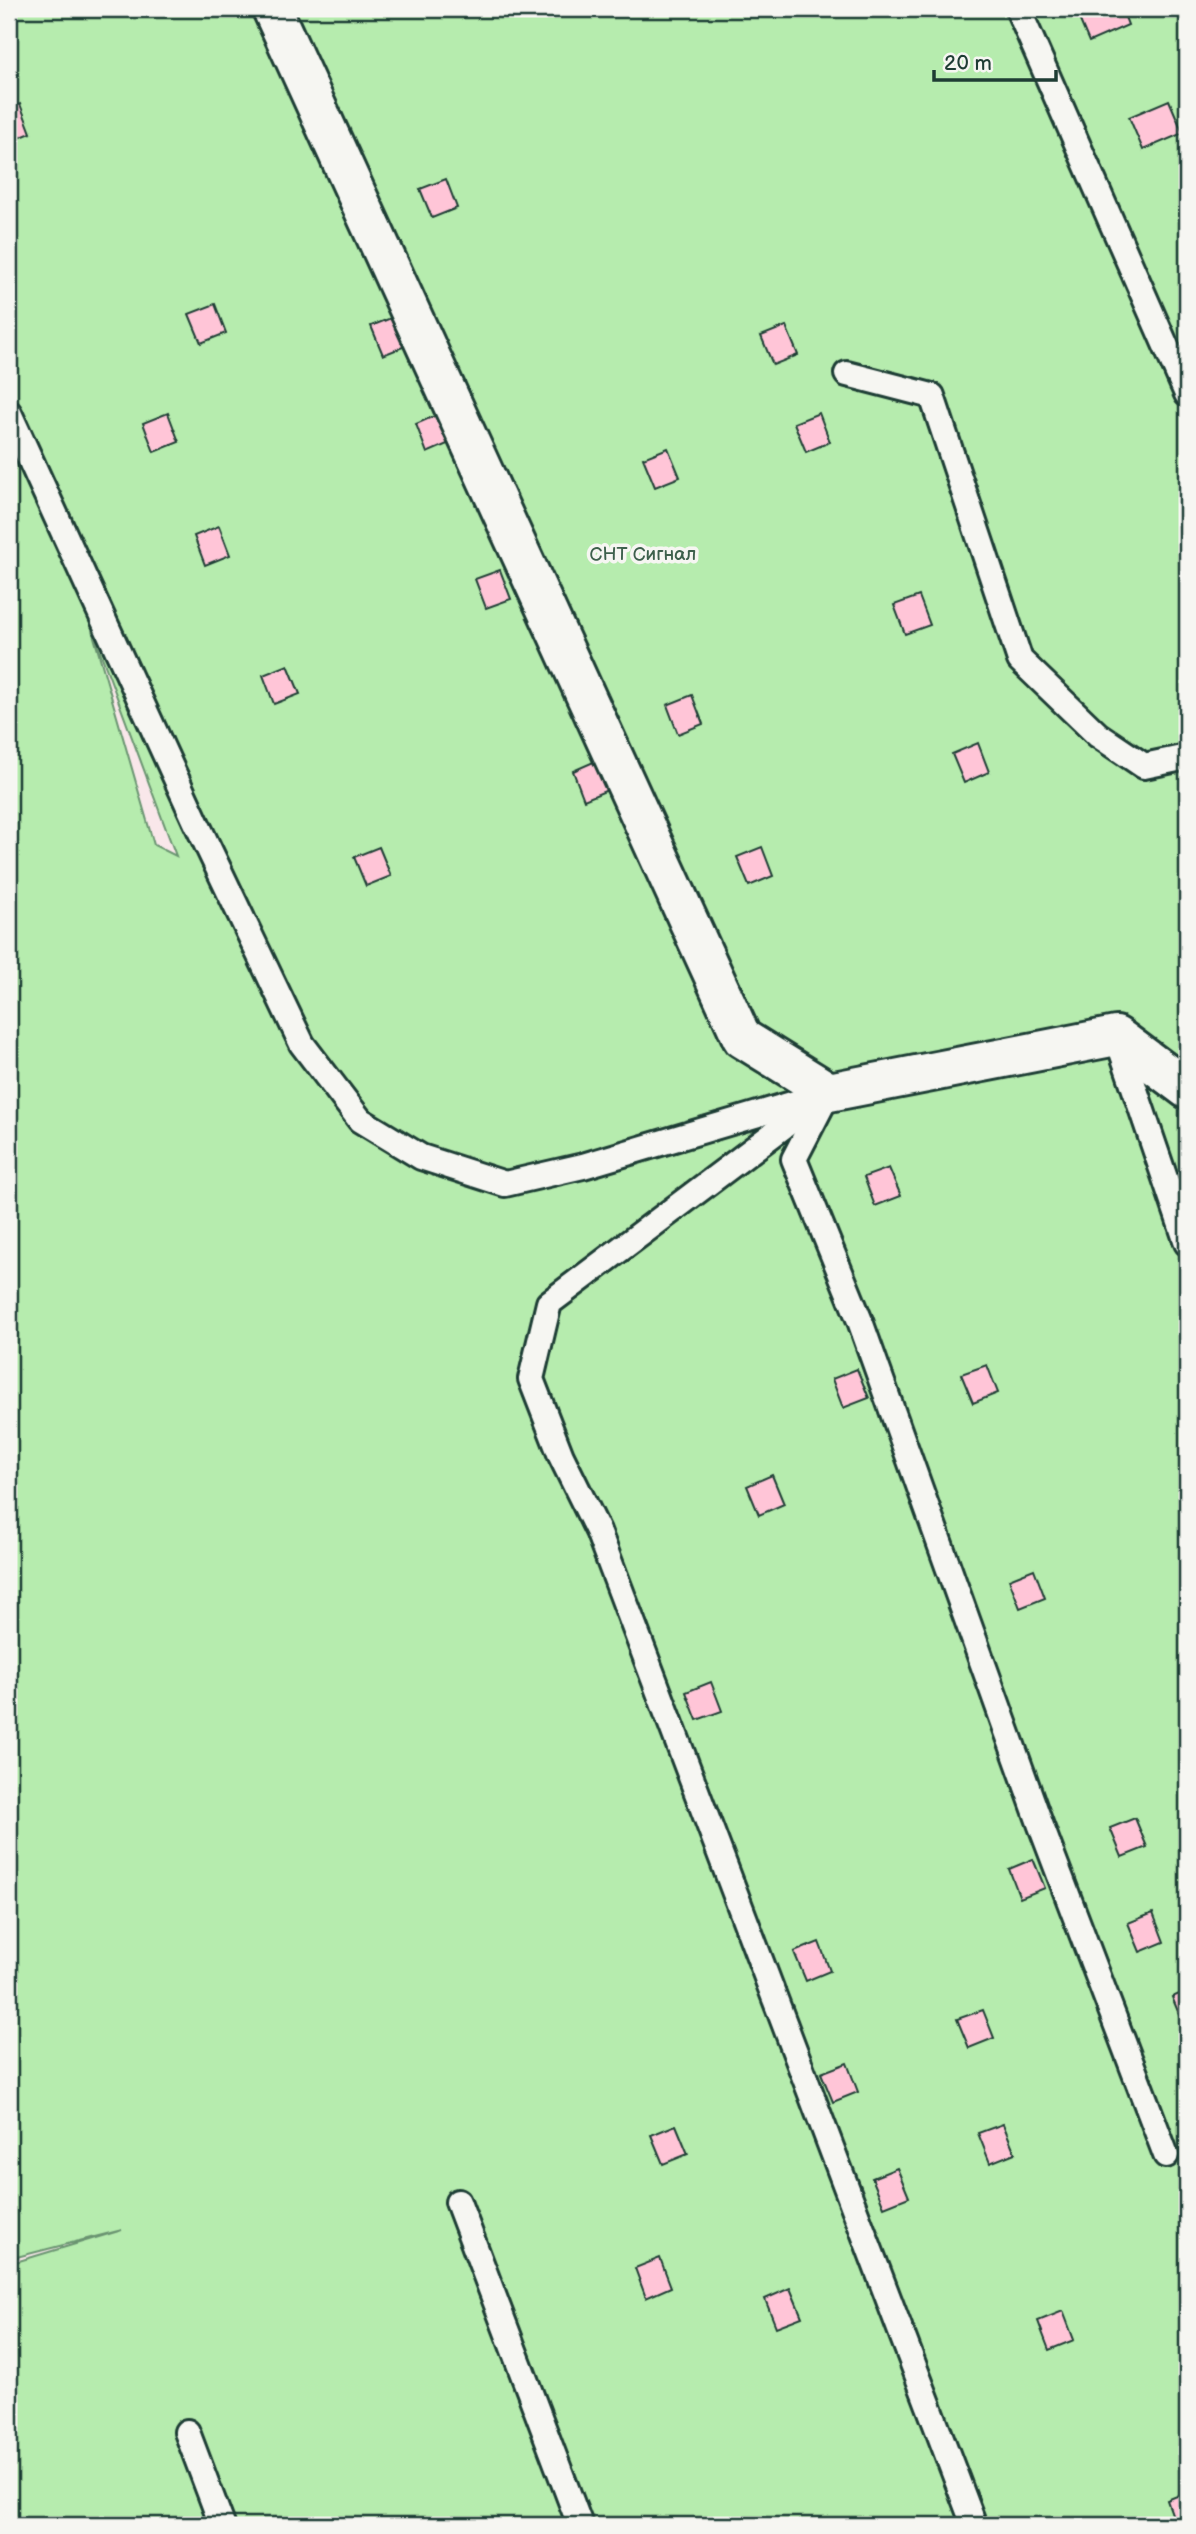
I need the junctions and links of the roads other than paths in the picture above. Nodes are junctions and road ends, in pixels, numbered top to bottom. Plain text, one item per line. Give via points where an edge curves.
1 (272, 9) edge
2 (1018, 9) edge
3 (847, 374) dead end
4 (1187, 394) edge
5 (9, 413) edge
6 (1187, 757) edge
7 (1116, 1036) junction
8 (1187, 1089) edge
9 (829, 1093) junction
10 (1187, 1243) edge
11 (1166, 2155) dead end
12 (458, 2202) dead end
13 (187, 2432) dead end
14 (222, 2525) edge
15 (580, 2525) edge
16 (974, 2525) edge

1 - 9 street via 742,1038
2 - 4 lane
3 - 6 lane via 932,396 1020,660 1098,735 1144,766
5 - 9 lane via 302,1044 359,1120 422,1157 505,1184 583,1166
7 - 8 street
7 - 9 street
7 - 10 lane
9 - 11 lane via 794,1159 860,1321 1041,1826
9 - 16 lane via 549,1303 531,1379 561,1456 598,1531
12 - 15 lane
13 - 14 lane

